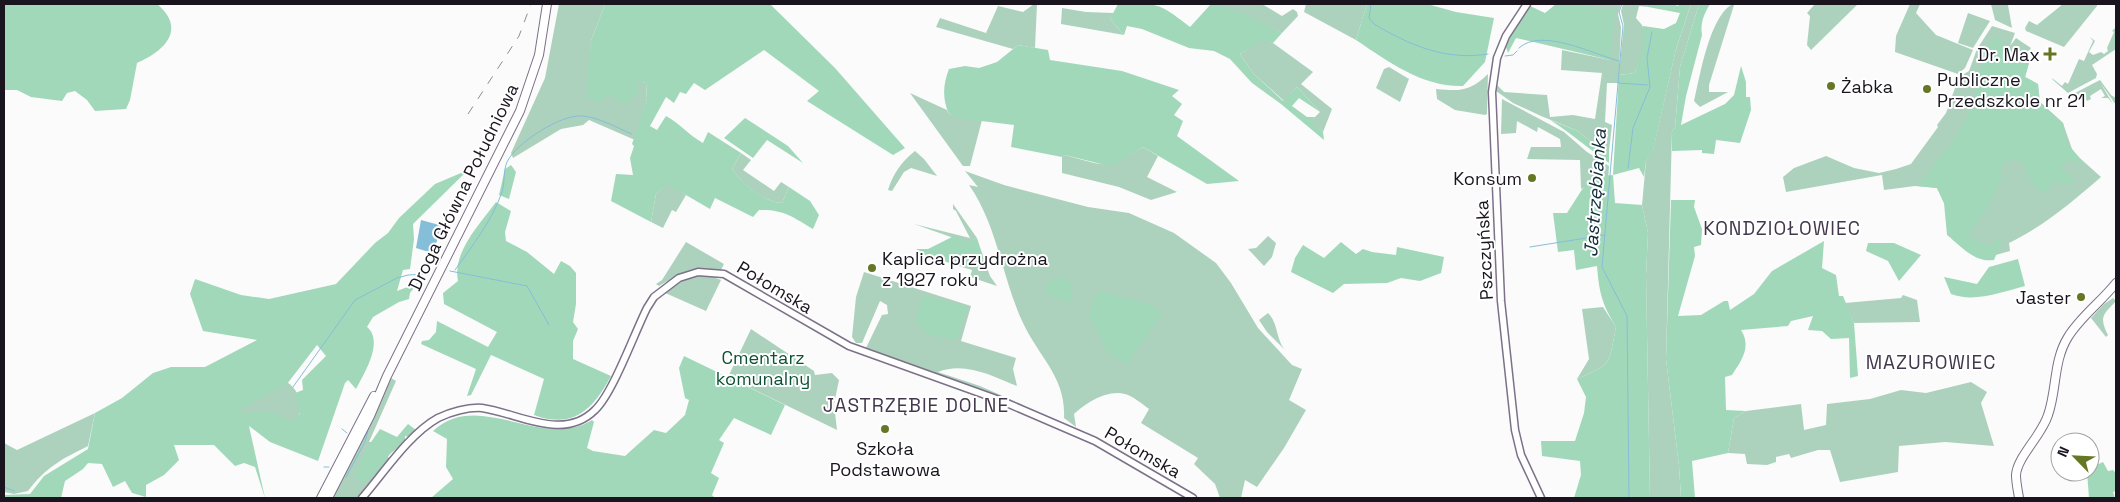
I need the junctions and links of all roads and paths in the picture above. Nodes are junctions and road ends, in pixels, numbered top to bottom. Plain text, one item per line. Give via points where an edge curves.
1 (547, 4) edge
2 (1527, 4) edge
3 (2116, 283) edge
4 (387, 376) junction
5 (321, 498) edge
6 (328, 498) edge
7 (362, 498) edge
8 (1193, 498) edge
9 (1541, 498) edge
10 (2019, 498) edge

1 - 4 main road, Droga Główna Południowa via 539,55 520,111
2 - 9 street, Pszczyńska via 1506,36 1497,58 1492,92 1501,301 1515,430 1521,455
3 - 10 main road via 2063,346 2049,413 2016,475
4 - 5 main road, Droga Główna Południowa
4 - 6 main road, Droga Główna Południowa
7 - 8 street, Połomska via 424,428 439,418 481,408 544,425 586,417 595,411 607,394 654,297 679,278 698,272 713,272 736,280 849,346 1002,401 1108,447

